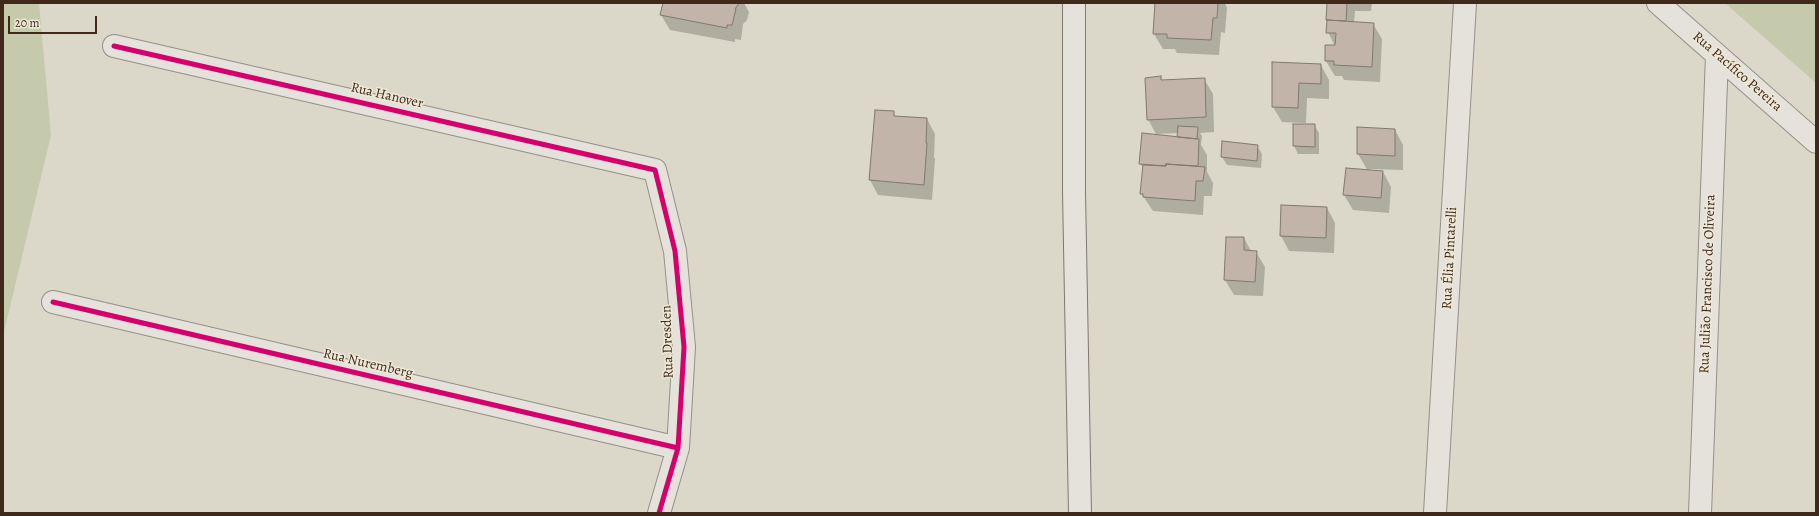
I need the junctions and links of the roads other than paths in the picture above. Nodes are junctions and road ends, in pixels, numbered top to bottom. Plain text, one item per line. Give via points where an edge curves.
1 (1074, 3) edge
2 (1465, 3) edge
3 (1658, 3) edge
4 (114, 46) dead end
5 (1717, 55) junction
6 (1816, 142) edge
7 (654, 170) joint
8 (53, 302) dead end
9 (678, 448) junction
10 (659, 513) edge
11 (1080, 513) edge
12 (1435, 513) edge
13 (1700, 513) edge

1 - 11 street via 1074,192
2 - 12 street, Rua Élia Pintarelli
3 - 5 street, Rua Pacífico Pereira
4 - 7 street, Rua Hanover
5 - 6 street, Rua Pacífico Pereira
5 - 13 street, Rua Julião Francisco de Oliveira
7 - 9 street, Rua Dresden via 675,251 683,340
8 - 9 street, Rua Nuremberg
9 - 10 street, Rua Dresden

